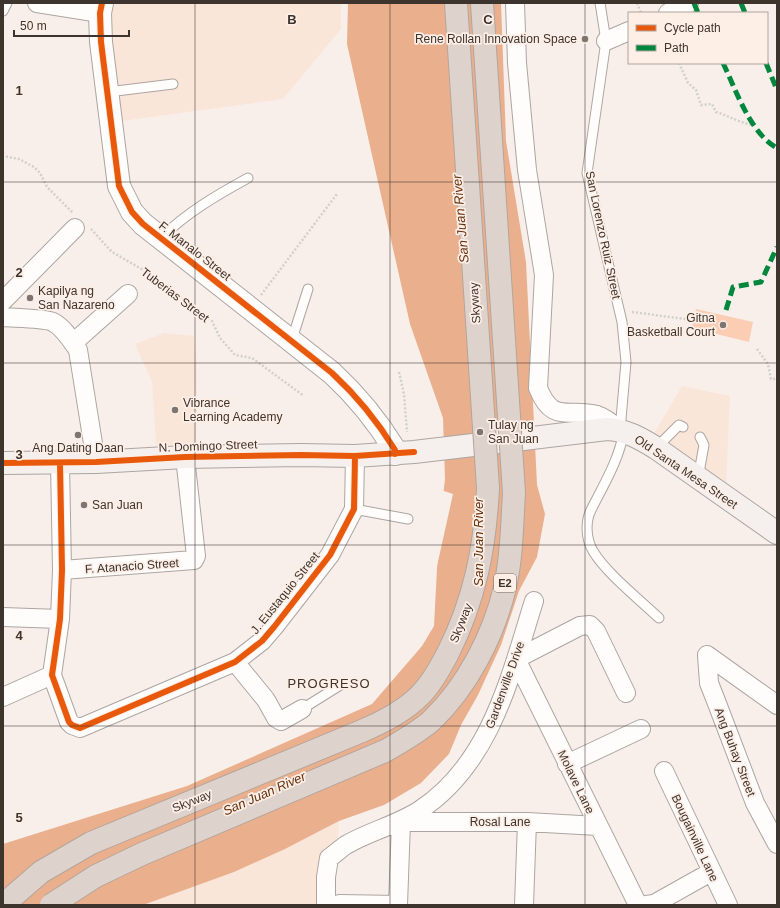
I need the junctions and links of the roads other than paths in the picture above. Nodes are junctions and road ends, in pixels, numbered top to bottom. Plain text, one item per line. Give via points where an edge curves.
1 (7, 3) edge
2 (37, 3) edge
3 (456, 3) edge
4 (482, 3) edge
5 (515, 3) edge
6 (600, 3) edge
7 (689, 3) edge
8 (101, 8) edge
9 (3, 11) edge
10 (670, 12) edge
11 (628, 30) edge
12 (606, 41) junction
13 (173, 84) dead end
14 (108, 92) junction
15 (248, 178) dead end
16 (79, 225) road end
17 (161, 238) junction
18 (308, 289) dead end
19 (128, 294) dead end
20 (3, 301) edge
21 (3, 317) edge
22 (290, 339) junction
23 (73, 343) junction
24 (683, 426) dead end
25 (622, 431) junction
26 (700, 437) dead end
27 (656, 448) junction
28 (400, 450) junction
29 (355, 456) junction
30 (185, 457) junction
31 (96, 462) junction
32 (3, 463) edge
33 (60, 463) junction
34 (698, 478) junction
35 (354, 509) junction
36 (408, 519) dead end
37 (777, 533) edge
38 (62, 570) junction
39 (534, 601) dead end
40 (3, 617) edge
41 (659, 618) dead end
42 (60, 619) junction
43 (516, 659) junction
44 (235, 662) junction
45 (52, 675) junction
46 (342, 684) dead end
47 (626, 693) dead end
48 (3, 697) edge
49 (777, 705) edge
50 (302, 709) joint
51 (641, 729) dead end
52 (568, 764) junction
53 (664, 771) dead end
54 (401, 822) junction
55 (527, 822) junction
56 (598, 826) junction
57 (777, 844) edge
58 (711, 872) junction
59 (3, 904) edge
60 (332, 904) edge
61 (51, 905) edge
62 (398, 905) edge
63 (524, 905) edge
64 (638, 905) edge
65 (646, 905) edge
66 (728, 905) edge

1 - 9 lane
2 - 8 street
3 - 59 highway, Skyway / E2, bridge via 488,488 481,562 456,638 423,692 398,713 362,731 91,843 41,872
4 - 61 highway, E2, bridge via 514,493 505,587 488,635 453,696 429,722 406,739 385,751 142,854 96,876
5 - 25 street via 517,63 527,170 544,275 538,388 543,400 556,412 596,415 608,420
6 - 12 lane, San Lorenzo Ruiz Street
7 - 10 street
8 - 14 street, F. Manalo Street via 101,42
11 - 12 street
12 - 25 lane, San Lorenzo Ruiz Street via 587,173 619,311 626,362
13 - 14 lane
14 - 17 street, F. Manalo Street via 119,186 132,212
15 - 17 lane via 202,205
16 - 20 street
17 - 22 street, F. Manalo Street
18 - 22 lane
19 - 23 street
21 - 23 street via 52,322 67,334
22 - 28 street, F. Manalo Street via 356,395
23 - 31 street via 78,350
24 - 27 lane via 679,425
25 - 27 main road, Old Santa Mesa Street
25 - 28 main road, Old Santa Mesa Street, bridge via 607,429
25 - 41 lane, San Lorenzo Ruiz Street via 621,449 590,511 586,524 588,536 592,550 603,565
26 - 34 lane via 704,445
27 - 34 main road, Old Santa Mesa Street
28 - 29 main road, N. Domingo Street
29 - 30 main road, N. Domingo Street
29 - 35 street, J. Eustaquio Street
30 - 31 main road, N. Domingo Street
30 - 38 street, F. Atanacio Street via 196,556 194,560
31 - 33 main road, N. Domingo Street
32 - 33 main road, N. Domingo Street
33 - 38 street
34 - 37 main road, Old Santa Mesa Street
35 - 36 lane
35 - 44 street, J. Eustaquio Street via 330,555 262,641
38 - 42 street
39 - 43 street, Gardenville Drive
40 - 42 street
42 - 45 street
43 - 47 street via 580,626 590,625 596,631
43 - 52 street, Molave Lane
43 - 54 street, Gardenville Drive via 496,716 471,761 446,790
44 - 45 street, J. Eustaquio Street via 84,727 76,727 69,722
44 - 50 street via 266,700 276,718 286,720
45 - 48 street
46 - 50 lane
49 - 57 street, Ang Buhay Street via 705,654 710,683 718,706 755,803
51 - 52 street
52 - 56 street, Molave Lane
53 - 58 street, Bougainville Lane
54 - 55 street, Rosal Lane
54 - 60 street, Gardenville Drive via 346,845 329,858 326,877
54 - 62 street
55 - 56 street, Rosal Lane
55 - 63 street
56 - 64 street, Molave Lane
58 - 65 street via 654,904
58 - 66 street, Bougainville Lane
60 - 62 street

